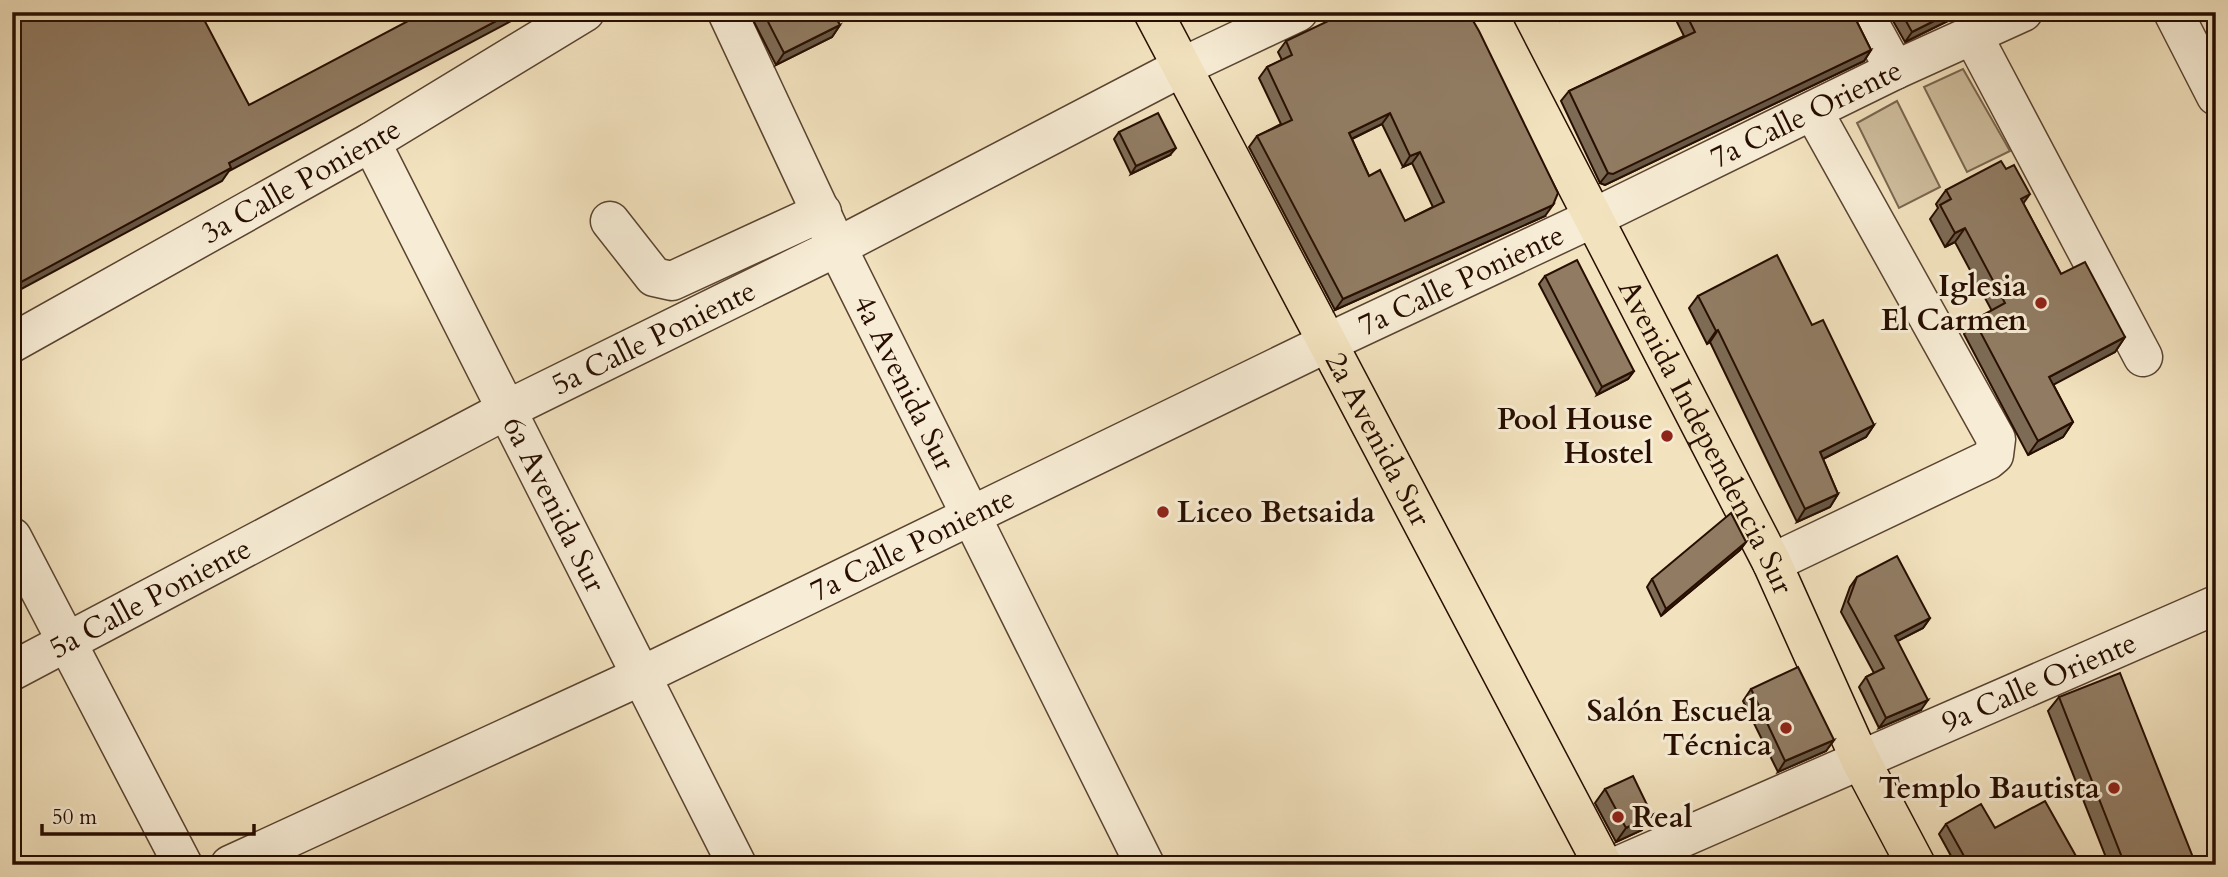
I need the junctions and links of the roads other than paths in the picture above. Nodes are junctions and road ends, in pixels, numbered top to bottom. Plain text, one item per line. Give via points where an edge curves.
1 (585, 12) edge
2 (727, 12) edge
3 (1153, 12) edge
4 (1298, 12) edge
5 (1487, 12) edge
6 (1863, 12) edge
7 (2023, 12) edge
8 (2173, 12) edge
9 (1972, 34) junction
10 (1184, 66) junction
11 (1895, 70) junction
12 (2216, 96) edge
13 (1813, 111) junction
14 (371, 142) junction
15 (822, 212) junction
16 (1591, 219) junction
17 (610, 221) dead end
18 (837, 247) junction
19 (1329, 342) junction
20 (12, 343) edge
21 (2143, 357) dead end
22 (506, 410) junction
23 (970, 517) junction
24 (12, 537) edge
25 (1772, 563) junction
26 (2216, 605) edge
27 (69, 642) junction
28 (12, 671) edge
29 (641, 676) junction
30 (1860, 760) junction
31 (183, 865) edge
32 (230, 865) edge
33 (737, 865) edge
34 (1145, 865) edge
35 (1603, 865) edge
36 (1620, 865) edge
37 (1916, 865) edge

1 - 14 street, 3a Calle Poniente
2 - 15 street, 4a Avenida Sur
3 - 10 main road, 2a Avenida Sur
4 - 10 street, 5a Calle Poniente
5 - 16 main road, Avenida Independencia Sur
6 - 11 street
7 - 9 street, 7a Calle Oriente
8 - 12 street
9 - 11 street, 7a Calle Oriente
9 - 21 street
10 - 18 street, 5a Calle Poniente
10 - 19 main road, 2a Avenida Sur
11 - 13 street, 7a Calle Oriente
13 - 16 street, 7a Calle Oriente
13 - 25 street via 1997,447 1988,460
14 - 20 street, 3a Calle Poniente
14 - 22 street, 6a Avenida Sur
15 - 17 street via 671,281 654,277
15 - 18 street, 4a Avenida Sur
16 - 19 street, 7a Calle Poniente
16 - 25 main road, Avenida Independencia Sur
18 - 22 street, 5a Calle Poniente
18 - 23 street, 4a Avenida Sur
19 - 23 street, 7a Calle Poniente
19 - 35 main road, 2a Avenida Sur
22 - 27 street, 5a Calle Poniente
22 - 29 street, 6a Avenida Sur
23 - 29 street, 7a Calle Poniente
23 - 34 street, 4a Avenida Sur
24 - 27 street
25 - 30 main road, Avenida Independencia Sur
26 - 30 street, 9a Calle Oriente
27 - 28 street, 5a Calle Poniente
27 - 31 street
29 - 32 street, 7a Calle Poniente
29 - 33 street, 6a Avenida Sur
30 - 36 street, 9a Calle Oriente
30 - 37 main road, Avenida Independencia Sur

